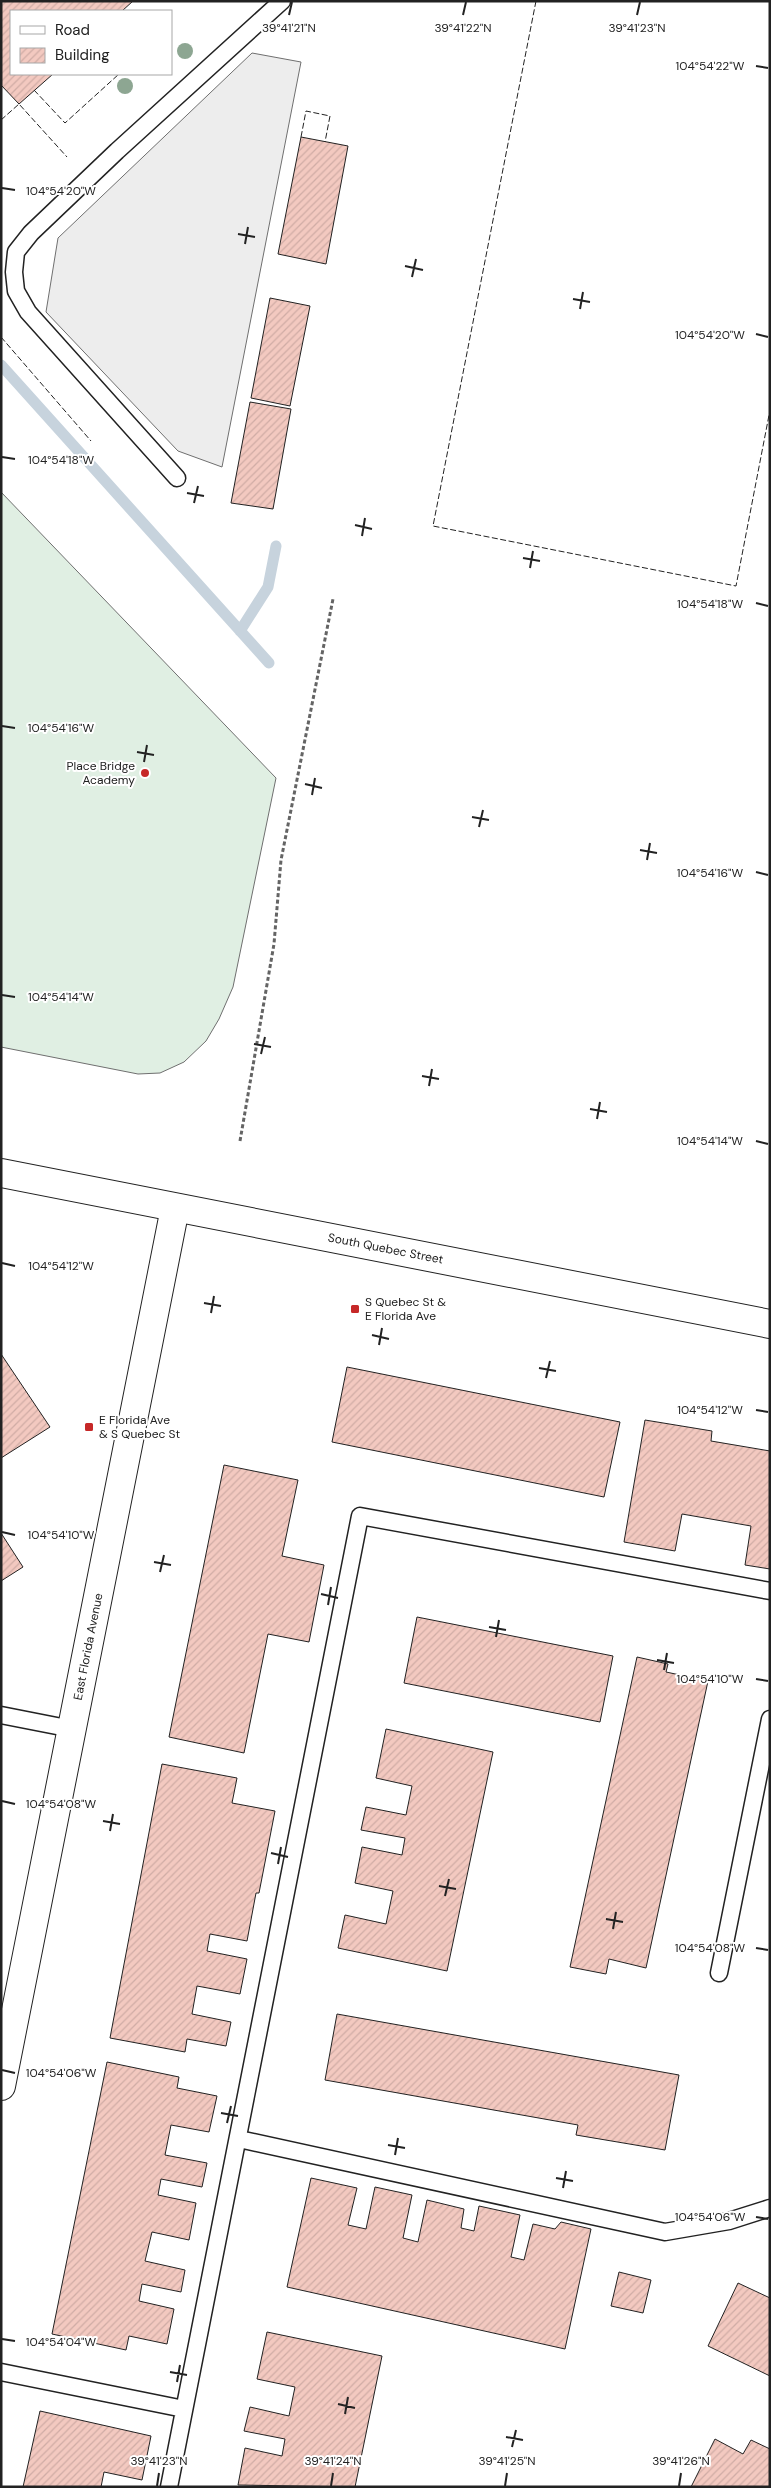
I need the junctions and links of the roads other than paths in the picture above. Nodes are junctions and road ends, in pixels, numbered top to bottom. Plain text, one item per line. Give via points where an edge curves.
1 (282, 1) edge
2 (177, 478) dead end
3 (1, 1173) edge
4 (175, 1208) junction
5 (770, 1324) edge
6 (770, 1591) edge
7 (1, 1715) edge
8 (770, 1719) edge
9 (72, 1729) junction
10 (719, 1973) dead end
11 (1, 2086) edge
12 (239, 2139) junction
13 (770, 2208) edge
14 (1, 2372) edge
15 (184, 2409) junction
16 (169, 2487) edge

1 - 2 lane via 51,212 16,252 16,291 28,312
3 - 4 street, South Quebec Street
4 - 5 street, South Quebec Street
4 - 9 street, East Florida Avenue
6 - 12 lane via 360,1516
7 - 9 lane
8 - 10 lane
9 - 11 street, East Florida Avenue
12 - 13 lane via 665,2232 729,2221
12 - 15 lane
14 - 15 lane
15 - 16 lane

